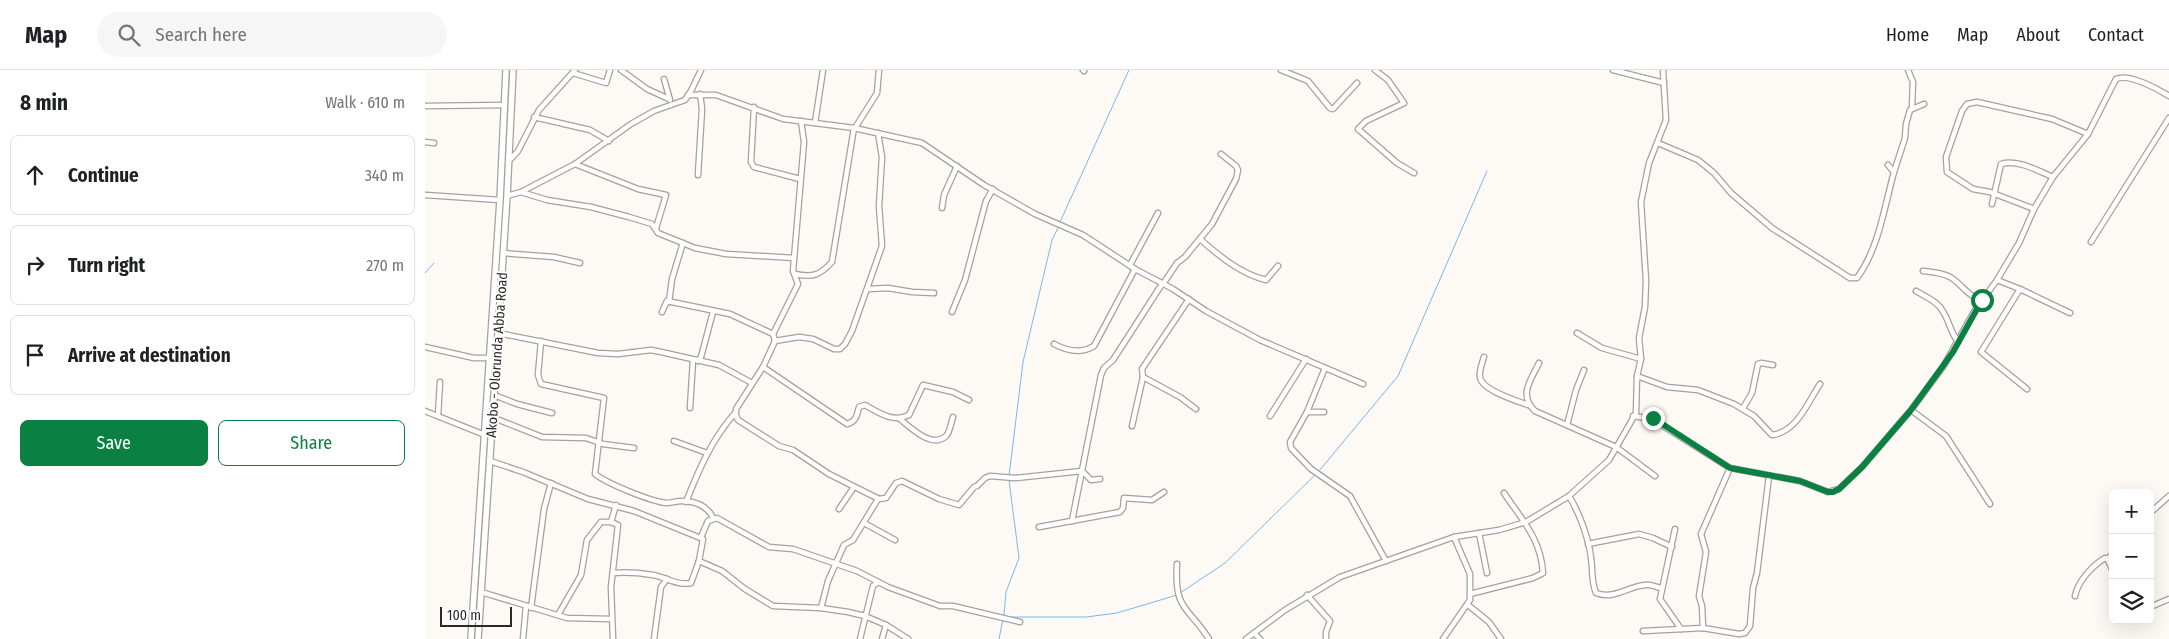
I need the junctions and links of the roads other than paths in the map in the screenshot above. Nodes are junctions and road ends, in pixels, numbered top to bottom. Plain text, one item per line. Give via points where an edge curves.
1 (506, 70) edge
2 (513, 70) edge
3 (610, 70) edge
4 (621, 70) edge
5 (701, 70) edge
6 (823, 70) edge
7 (879, 70) edge
8 (1281, 70) edge
9 (1375, 70) edge
10 (1613, 70) edge
11 (1663, 70) edge
12 (1908, 70) edge
13 (574, 71) edge
14 (664, 79) dead end
15 (1357, 83) dead end
16 (1664, 83) junction
17 (690, 93) junction
18 (699, 94) junction
19 (2169, 96) edge
20 (671, 101) junction
21 (1924, 104) dead end
22 (505, 105) junction
23 (425, 106) edge
24 (754, 107) junction
25 (1911, 108) junction
26 (534, 117) junction
27 (2169, 118) edge
28 (801, 121) junction
29 (815, 122) junction
30 (855, 128) junction
31 (878, 133) junction
32 (2088, 134) junction
33 (609, 141) junction
34 (425, 142) edge
35 (434, 143) dead end
36 (1658, 143) junction
37 (1221, 154) dead end
38 (508, 162) junction
39 (575, 164) junction
40 (1888, 165) dead end
41 (957, 166) junction
42 (1894, 172) junction
43 (1414, 173) dead end
44 (698, 175) dead end
45 (2053, 177) junction
46 (800, 179) junction
47 (993, 189) junction
48 (521, 192) junction
49 (1995, 194) junction
50 (425, 195) edge
51 (507, 196) junction
52 (500, 200) junction
53 (1992, 204) dead end
54 (942, 208) dead end
55 (2034, 209) junction
56 (1158, 213) dead end
57 (656, 228) junction
58 (1200, 239) junction
59 (2091, 242) dead end
60 (683, 243) junction
61 (503, 253) junction
62 (794, 258) junction
63 (580, 263) dead end
64 (1129, 265) junction
65 (1278, 266) dead end
66 (1135, 269) junction
67 (1923, 271) dead end
68 (795, 274) junction
69 (1997, 280) junction
70 (1163, 284) junction
71 (868, 289) junction
72 (2020, 289) junction
73 (1916, 291) dead end
74 (934, 293) dead end
75 (492, 298) junction
76 (500, 299) junction
77 (1189, 299) junction
78 (1982, 300) junction
79 (669, 302) junction
80 (662, 312) dead end
81 (713, 312) junction
82 (952, 312) dead end
83 (2069, 313) dead end
84 (498, 333) junction
85 (1577, 333) dead end
86 (773, 334) junction
87 (775, 341) junction
88 (541, 342) junction
89 (1958, 342) junction
90 (1054, 344) dead end
91 (425, 347) edge
92 (1484, 357) dead end
93 (489, 358) junction
94 (1306, 359) junction
95 (1641, 359) junction
96 (696, 360) junction
97 (1539, 362) dead end
98 (1773, 366) dead end
99 (763, 367) junction
100 (1325, 368) junction
101 (1584, 370) dead end
102 (1637, 376) junction
103 (1143, 377) junction
104 (440, 382) dead end
105 (752, 384) junction
106 (1363, 384) dead end
107 (1820, 384) dead end
108 (2027, 389) dead end
109 (494, 395) junction
110 (969, 400) dead end
111 (1528, 405) junction
112 (690, 408) dead end
113 (1743, 408) junction
114 (1196, 409) dead end
115 (1911, 410) junction
116 (425, 411) edge
117 (1307, 412) junction
118 (1324, 412) dead end
119 (552, 413) dead end
120 (735, 413) junction
121 (438, 416) junction
122 (1271, 416) dead end
123 (1633, 416) junction
124 (953, 417) dead end
125 (494, 418) junction
126 (900, 419) junction
127 (1567, 425) junction
128 (1131, 426) dead end
129 (485, 435) junction
130 (674, 441) dead end
131 (599, 443) junction
132 (1616, 447) junction
133 (634, 448) dead end
134 (707, 453) junction
135 (490, 461) junction
136 (1730, 468) junction
137 (1082, 471) junction
138 (1655, 476) dead end
139 (1769, 476) junction
140 (1100, 479) dead end
141 (551, 484) junction
142 (854, 487) junction
143 (1164, 492) dead end
144 (1504, 493) dead end
145 (1569, 496) junction
146 (2169, 496) edge
147 (878, 499) junction
148 (686, 502) junction
149 (1990, 504) dead end
150 (616, 505) junction
151 (839, 509) dead end
152 (2154, 509) edge
153 (713, 518) junction
154 (1072, 520) junction
155 (611, 522) junction
156 (1526, 522) junction
157 (864, 523) junction
158 (1039, 527) dead end
159 (1675, 529) dead end
160 (1479, 533) junction
161 (701, 537) junction
162 (1454, 537) junction
163 (895, 540) dead end
164 (1588, 544) junction
165 (1672, 547) junction
166 (2107, 559) joint
167 (699, 561) junction
168 (1386, 561) junction
169 (2109, 563) edge
170 (1177, 564) dead end
171 (835, 565) junction
172 (613, 573) junction
173 (1487, 573) dead end
174 (665, 580) junction
175 (877, 582) junction
176 (1661, 588) junction
177 (481, 592) junction
178 (1470, 594) junction
179 (1307, 595) junction
180 (2075, 596) dead end
181 (2169, 599) edge
182 (1468, 605) junction
183 (2154, 605) edge
184 (528, 607) junction
185 (821, 608) junction
186 (558, 615) junction
187 (865, 616) junction
188 (611, 619) junction
189 (1020, 622) dead end
190 (886, 625) junction
191 (1703, 628) junction
192 (1681, 629) junction
193 (1643, 631) dead end
194 (1254, 634) junction
195 (1744, 636) edge
196 (471, 639) edge
197 (478, 639) edge
198 (523, 639) edge
199 (613, 639) edge
200 (654, 639) edge
201 (860, 639) edge
202 (882, 639) edge
203 (908, 639) edge
204 (1209, 639) edge
205 (1246, 639) edge
206 (1260, 639) edge
207 (1326, 639) edge
208 (1443, 639) edge
209 (1501, 639) edge

1 - 22 main road, Akobo - Olorunda Abba Road
2 - 38 main road, Akobo - Olorunda Abba Road
3 - 13 street via 606,83
4 - 20 street
5 - 17 street
6 - 29 street
7 - 30 street via 877,93
8 - 15 street via 1308,81 1330,108
9 - 43 street via 1388,80 1404,103 1358,128 1397,163
10 - 16 street
11 - 16 street
12 - 25 street via 1913,82
13 - 26 street
14 - 20 street
16 - 36 street via 1666,120
17 - 18 street
17 - 20 street via 685,100
18 - 24 street via 717,95
18 - 44 street via 702,109
19 - 32 street via 2154,87 2121,76
20 - 33 street
21 - 25 street
22 - 23 street
22 - 52 main road, Akobo - Olorunda Abba Road
24 - 28 street via 777,117
24 - 46 street via 751,162 754,166
25 - 42 street
26 - 33 street via 590,130
26 - 38 street via 518,151
27 - 59 street
28 - 29 street
28 - 46 street via 804,142
29 - 30 street
30 - 31 street
30 - 68 street via 832,262 820,274
31 - 41 street via 921,143
31 - 71 street via 882,152 879,206 882,246
32 - 45 street
32 - 49 street via 2052,119 1977,102 1967,104 1946,157 1947,172 1973,189
33 - 39 street
34 - 35 street
36 - 42 street via 1699,160 1772,228 1849,278 1857,278 1874,249
36 - 95 street via 1649,164 1641,202 1646,281 1639,338
37 - 58 street via 1236,166 1237,174 1216,218
38 - 51 main road, Akobo - Olorunda Abba Road
39 - 48 street
39 - 57 street via 638,189 666,195
40 - 42 street
41 - 47 street
41 - 54 street
45 - 49 street via 2007,162 2001,164
45 - 55 street
46 - 62 street
47 - 64 street via 1035,214 1083,235
47 - 82 street via 986,201 965,280
48 - 51 street
48 - 57 street via 629,216
49 - 53 street
49 - 55 street
50 - 52 street
51 - 61 main road, Akobo - Olorunda Abba Road
52 - 75 main road, Akobo - Olorunda Abba Road
55 - 69 street
56 - 64 street
57 - 60 street via 658,233
58 - 65 street via 1251,276 1266,280
58 - 70 street via 1177,263
60 - 62 street via 725,254
60 - 79 street
61 - 63 street
61 - 76 main road, Akobo - Olorunda Abba Road
62 - 68 street
64 - 66 street
66 - 70 street
66 - 90 street via 1094,346 1072,351
67 - 78 street via 1951,278 1975,299
68 - 86 street via 799,284
69 - 72 street
69 - 78 street
70 - 77 street
70 - 137 street via 1102,372
71 - 74 street
71 - 87 street via 853,331 840,349 813,339
72 - 83 street
72 - 108 street via 1981,352
73 - 89 street via 1943,310 1950,331
75 - 76 main road
75 - 93 main road, Akobo - Olorunda Abba Road
76 - 84 main road, Akobo - Olorunda Abba Road
77 - 94 street via 1260,340
77 - 103 street via 1142,369
78 - 89 street
79 - 80 street via 665,303
79 - 81 street
81 - 86 street via 730,314
81 - 96 street via 701,357
84 - 88 street
84 - 109 main road, Akobo - Olorunda Abba Road
85 - 95 street via 1602,348
86 - 87 street
87 - 99 street
88 - 96 street via 597,353 651,350
88 - 131 street via 538,375 541,384 604,398
89 - 115 street
91 - 93 street via 473,358
92 - 111 street via 1479,375 1481,381 1502,396
93 - 129 main road, Akobo - Olorunda Abba Road
94 - 100 street
94 - 122 street
95 - 102 street
96 - 105 street via 719,365
96 - 112 street
97 - 111 street via 1525,396
98 - 113 street via 1758,364 1752,394
99 - 105 street
99 - 126 street via 847,424 857,416 859,407 865,405 884,416
100 - 106 street
100 - 117 street
101 - 127 street
102 - 113 street via 1667,387 1698,390
102 - 123 street via 1636,413
103 - 114 street via 1181,397
103 - 128 street
104 - 121 street
105 - 120 street
107 - 113 street via 1800,416 1779,434 1772,435
109 - 119 street
109 - 125 main road, Akobo - Olorunda Abba Road
110 - 126 street via 953,392 923,385 909,415
111 - 127 street
115 - 139 street via 1839,489 1828,492 1800,481
115 - 149 street via 1946,436
116 - 121 street
117 - 118 street
117 - 168 street via 1290,442 1291,448 1311,469 1350,496
120 - 134 street
120 - 142 street via 742,422 779,446 793,450
121 - 129 street
123 - 132 street
123 - 136 street via 1653,418
124 - 126 street via 948,434 935,440 928,440
125 - 131 street via 542,437 586,438
125 - 135 main road, Akobo - Olorunda Abba Road
127 - 132 street
129 - 196 main road, Akobo - Olorunda Abba Road
130 - 134 street
131 - 133 street
131 - 148 street via 594,470 599,477 656,500
132 - 138 street
132 - 145 street via 1609,460
134 - 148 street
135 - 141 street
135 - 177 main road, Akobo - Olorunda Abba Road
136 - 139 street
136 - 191 street via 1701,534 1706,552 1699,596
137 - 140 street via 1091,480
137 - 147 street via 1015,478 991,476 974,487 959,505 902,481 896,483 887,498
137 - 154 street
139 - 195 street via 1750,626
141 - 150 street via 588,499
141 - 184 street
142 - 147 street
142 - 151 street
143 - 154 street via 1152,500 1124,498 1120,512
144 - 156 street
145 - 156 street
145 - 164 street
146 - 152 street
147 - 157 street
148 - 153 street via 705,507
150 - 155 street
150 - 161 street
153 - 161 street via 708,521
153 - 171 street via 769,547 793,549
154 - 158 street
155 - 172 street via 618,525
155 - 186 street via 601,522 587,540 581,575
156 - 160 street
156 - 178 street via 1538,548 1543,575
157 - 163 street
157 - 171 street via 853,540 844,545
159 - 165 street
160 - 162 street
160 - 173 street
161 - 167 street via 704,542
162 - 168 street
162 - 178 street via 1470,574
164 - 165 street via 1639,534
164 - 176 street via 1596,593 1623,593 1644,585
165 - 176 street
166 - 169 street
166 - 180 street via 2098,562 2082,580
167 - 174 street via 691,583
167 - 185 street via 722,571 773,606
168 - 179 street via 1340,577
170 - 204 street via 1176,591 1185,610
171 - 175 street via 857,571
171 - 185 street
172 - 174 street via 660,576
172 - 188 street
174 - 200 street
175 - 187 street
175 - 189 street via 940,606 953,606
176 - 192 street via 1660,599
177 - 184 street
177 - 197 main road, Akobo - Olorunda Abba Road
178 - 182 street
179 - 194 street
179 - 207 street via 1330,621
181 - 183 street
182 - 208 street
182 - 209 street via 1489,622
184 - 186 street
184 - 198 street
185 - 187 street
186 - 188 street
187 - 190 street
187 - 201 street
188 - 199 street
190 - 202 street
190 - 203 street
191 - 192 street
191 - 195 street
192 - 193 street
194 - 205 street
194 - 206 street

